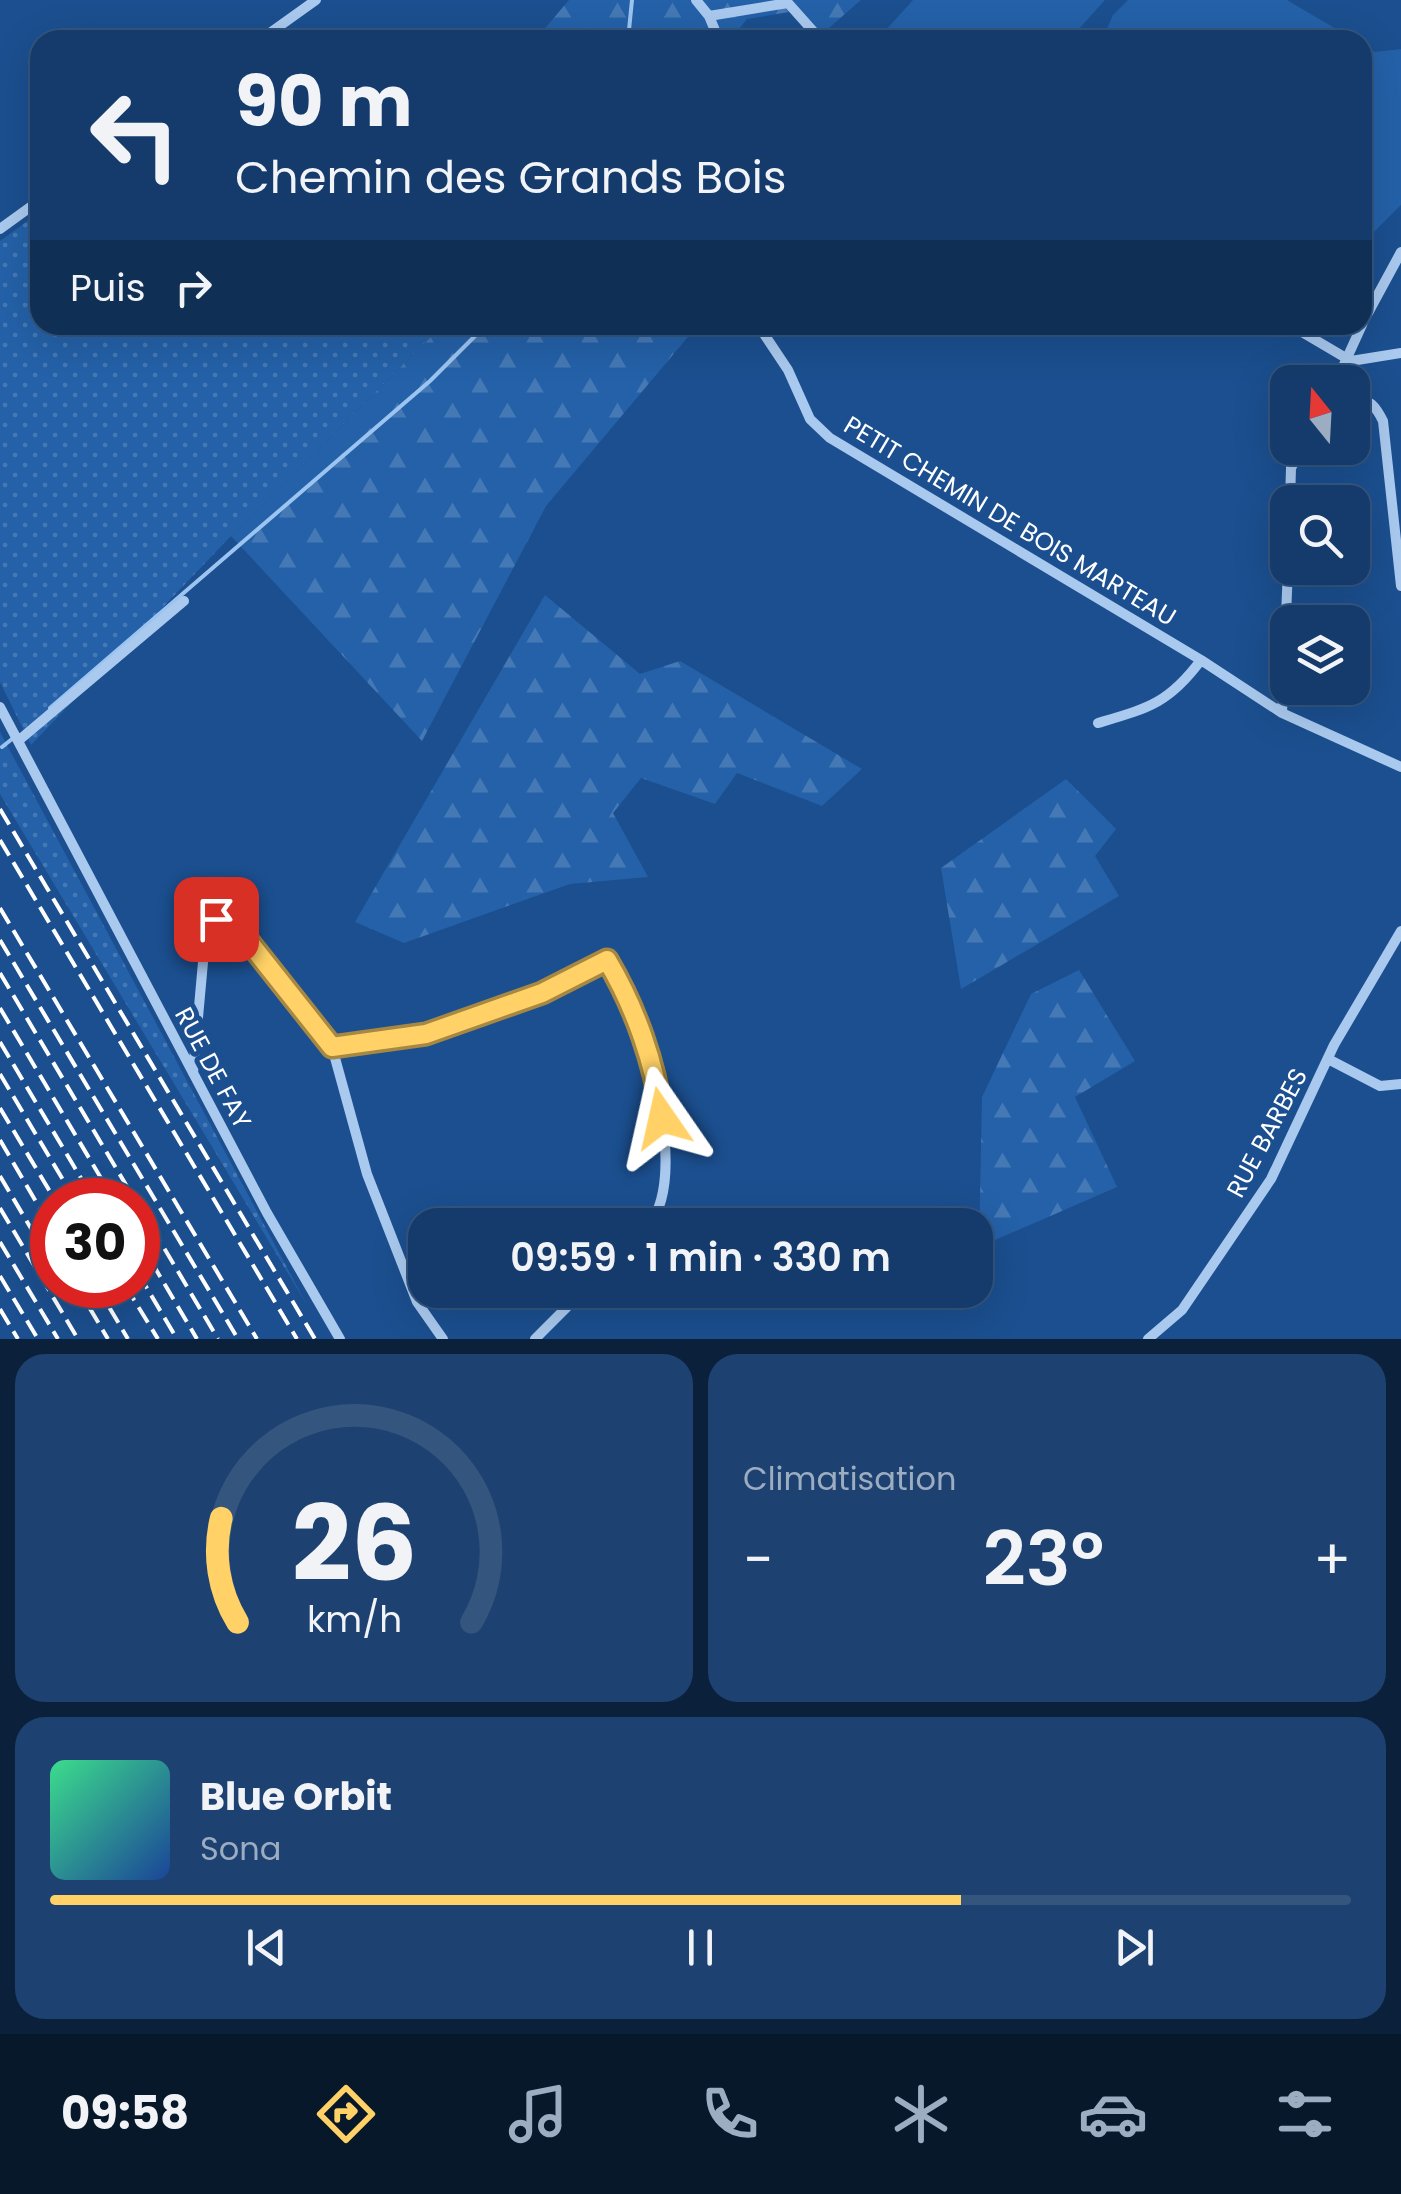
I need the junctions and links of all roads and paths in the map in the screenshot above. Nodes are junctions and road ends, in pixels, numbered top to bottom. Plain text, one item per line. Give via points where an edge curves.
1 (316, 0) edge
2 (696, 0) edge
3 (709, 16) junction
4 (274, 30) edge
5 (715, 30) edge
6 (812, 30) edge
7 (30, 207) edge
8 (0, 229) edge
9 (1401, 252) edge
10 (1372, 306) edge
11 (765, 335) edge
12 (1306, 335) edge
13 (1356, 335) edge
14 (1401, 353) edge
15 (1344, 358) junction
16 (1342, 365) edge
17 (1370, 403) edge
18 (1287, 585) edge
19 (1401, 586) edge
20 (184, 601) dead end
21 (1202, 660) junction
22 (0, 707) edge
23 (1282, 712) junction
24 (1098, 724) dead end
25 (18, 741) junction
26 (1401, 766) edge
27 (1401, 932) edge
28 (332, 1047) junction
29 (1328, 1059) junction
30 (193, 1074) junction
31 (1401, 1084) edge
32 (658, 1208) edge
33 (566, 1308) edge
34 (340, 1339) edge
35 (444, 1339) edge
36 (535, 1339) edge
37 (1148, 1339) edge

1 - 4 street
2 - 3 street
3 - 5 street
3 - 6 street via 788,3
7 - 8 street
9 - 10 street
11 - 21 street, PETIT CHEMIN DE BOIS MARTEAU via 810,419 830,438
12 - 15 street
13 - 15 street
14 - 15 street
15 - 16 street
17 - 19 street via 1383,421
18 - 23 street
20 - 25 street
21 - 23 street, PETIT CHEMIN DE BOIS MARTEAU
21 - 24 street via 1178,690
22 - 25 street, RUE DE FAY
23 - 26 street, PETIT CHEMIN DE BOIS MARTEAU
25 - 30 street, RUE DE FAY
27 - 29 street, RUE BARBES
28 - 30 street via 241,932 216,919 206,929 202,951
28 - 32 street via 426,1034 542,993 607,960 628,994 658,1089 666,1147
28 - 35 street via 374,1192 417,1302
29 - 31 street via 1380,1086
29 - 37 street, RUE BARBES via 1271,1179 1182,1310
30 - 34 street, RUE DE FAY
33 - 36 street

